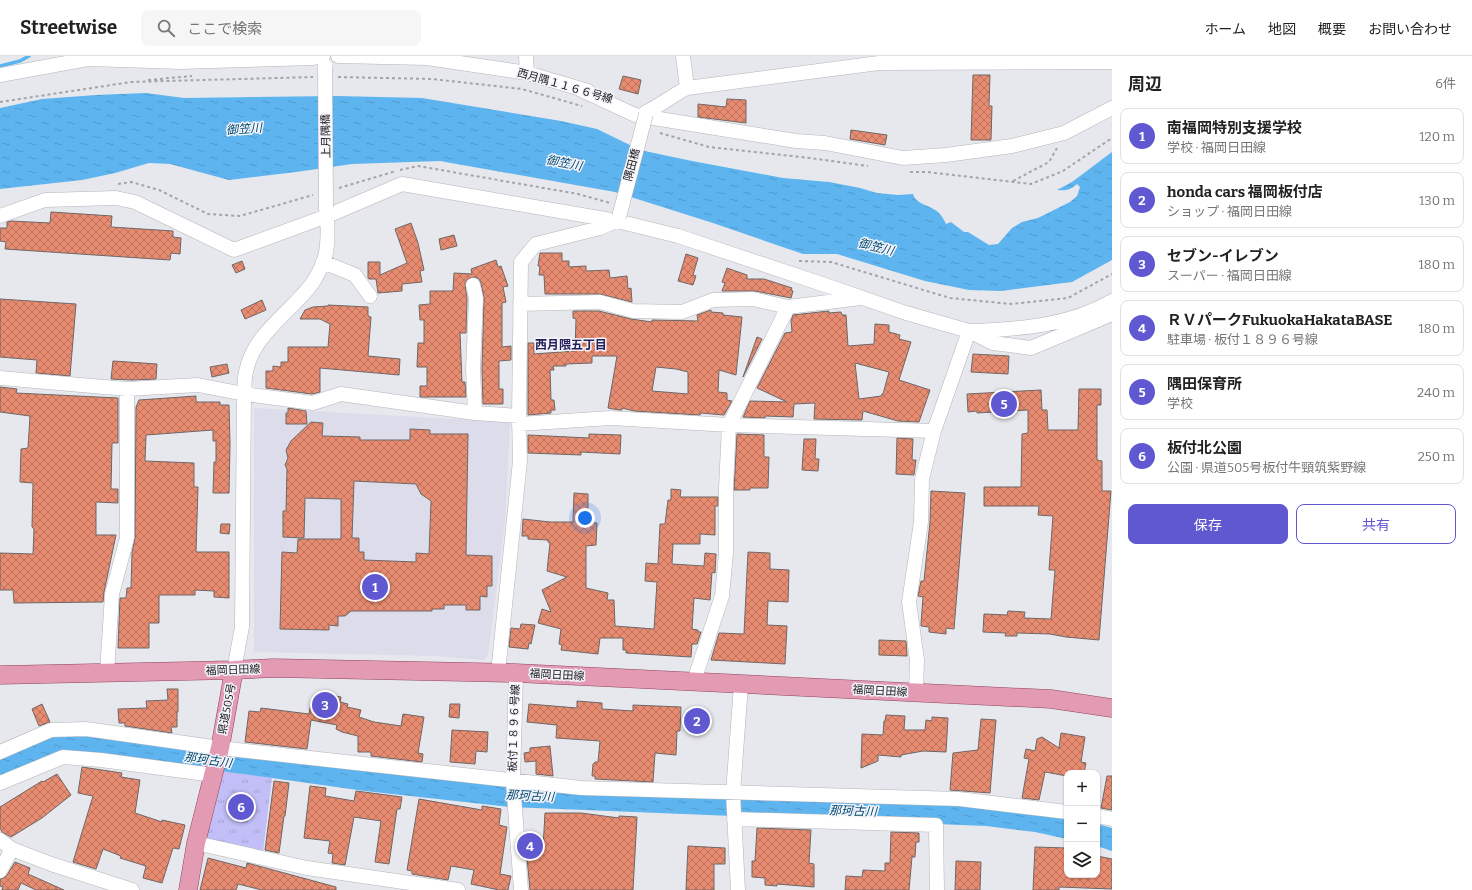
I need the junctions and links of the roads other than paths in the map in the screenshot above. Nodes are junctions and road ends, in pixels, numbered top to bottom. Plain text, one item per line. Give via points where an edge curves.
1 (338, 56) edge
2 (526, 56) edge
3 (683, 56) edge
4 (181, 59) edge
5 (324, 59) edge
6 (1096, 59) edge
7 (878, 60) edge
8 (1112, 62) edge
9 (527, 73) junction
10 (0, 75) edge
11 (687, 88) junction
12 (579, 89) junction
13 (1112, 108) edge
14 (646, 113) junction
15 (327, 211) junction
16 (0, 216) edge
17 (618, 219) junction
18 (324, 262) junction
19 (473, 285) dead end
20 (370, 296) dead end
21 (863, 298) junction
22 (1112, 301) edge
23 (520, 304) junction
24 (788, 307) junction
25 (1112, 315) edge
26 (1019, 329) junction
27 (1074, 330) junction
28 (969, 331) junction
29 (0, 378) edge
30 (126, 389) junction
31 (244, 394) junction
32 (475, 413) junction
33 (519, 420) junction
34 (729, 425) junction
35 (934, 430) junction
36 (234, 670) junction
37 (107, 673) junction
38 (498, 673) junction
39 (516, 673) junction
40 (0, 675) edge
41 (694, 681) junction
42 (740, 685) junction
43 (916, 693) junction
44 (1112, 708) edge
45 (220, 748) junction
46 (0, 752) edge
47 (213, 775) junction
48 (513, 782) junction
49 (0, 783) edge
50 (733, 793) junction
51 (1064, 812) edge
52 (1100, 817) edge
53 (734, 819) junction
54 (1112, 819) edge
55 (0, 840) edge
56 (196, 843) junction
57 (12, 849) junction
58 (0, 871) edge
59 (132, 890) edge
60 (188, 890) edge
61 (458, 890) edge
62 (521, 890) edge
63 (738, 890) edge
64 (937, 890) edge

1 - 9 street, 西月隅１１６６号線 via 427,58
2 - 9 street
3 - 11 street
4 - 5 street
4 - 10 street via 88,59
5 - 15 street, 上月隅橋, bridge
6 - 7 street
6 - 8 street
7 - 11 street
9 - 12 street, 西月隅１１６６号線
11 - 14 street
12 - 13 street via 635,115 796,141 825,143 903,158 1012,146 1064,133
12 - 14 street, 西月隅１１６６号線 via 595,92
14 - 17 street, 隅田橋, bridge
15 - 16 street via 234,250 135,202 116,198 45,200
15 - 17 street via 402,184
15 - 18 street, 上月隅橋
17 - 21 street via 678,236
17 - 23 street via 600,228 536,244 521,262
18 - 20 street via 355,275
18 - 31 street via 312,284 259,342 250,358
19 - 32 street via 476,298 473,368
21 - 24 street
21 - 28 street
22 - 26 street via 1066,320
23 - 24 street via 600,302 633,311 682,312 713,300 753,299
23 - 33 street
24 - 34 street
25 - 27 street
26 - 27 street
26 - 28 street
27 - 28 street via 1031,348 993,343
28 - 35 street
29 - 30 street
30 - 31 street via 198,385
30 - 37 street via 127,538 112,594
31 - 32 street via 313,403 341,394
31 - 36 street via 242,627
32 - 33 street
33 - 34 street via 610,418
33 - 38 street via 520,461
34 - 35 street
34 - 41 street via 726,553 722,596
35 - 43 street via 922,479 921,522 909,602 918,660
36 - 37 main road, 福岡日田線
36 - 38 main road, 福岡日田線 via 317,668
36 - 45 main road, 県道505号
37 - 40 main road, 福岡日田線
38 - 39 main road, 福岡日田線
39 - 41 main road, 福岡日田線
39 - 48 street, 板付１８９６号線
41 - 42 main road, 福岡日田線
42 - 43 main road, 福岡日田線
42 - 50 street
43 - 44 main road, 福岡日田線 via 1050,699
45 - 46 street via 86,729 51,730
45 - 47 main road, 県道505号
45 - 48 street
47 - 49 street via 63,757
47 - 56 main road, 県道505号
48 - 50 street via 581,788
48 - 62 street, 板付１８９６号線
50 - 51 street via 959,799
50 - 53 street
52 - 54 street
53 - 63 street
53 - 64 street via 936,825
55 - 57 street
56 - 60 main road, 県道505号
56 - 61 street via 307,868
57 - 58 street
57 - 59 street

